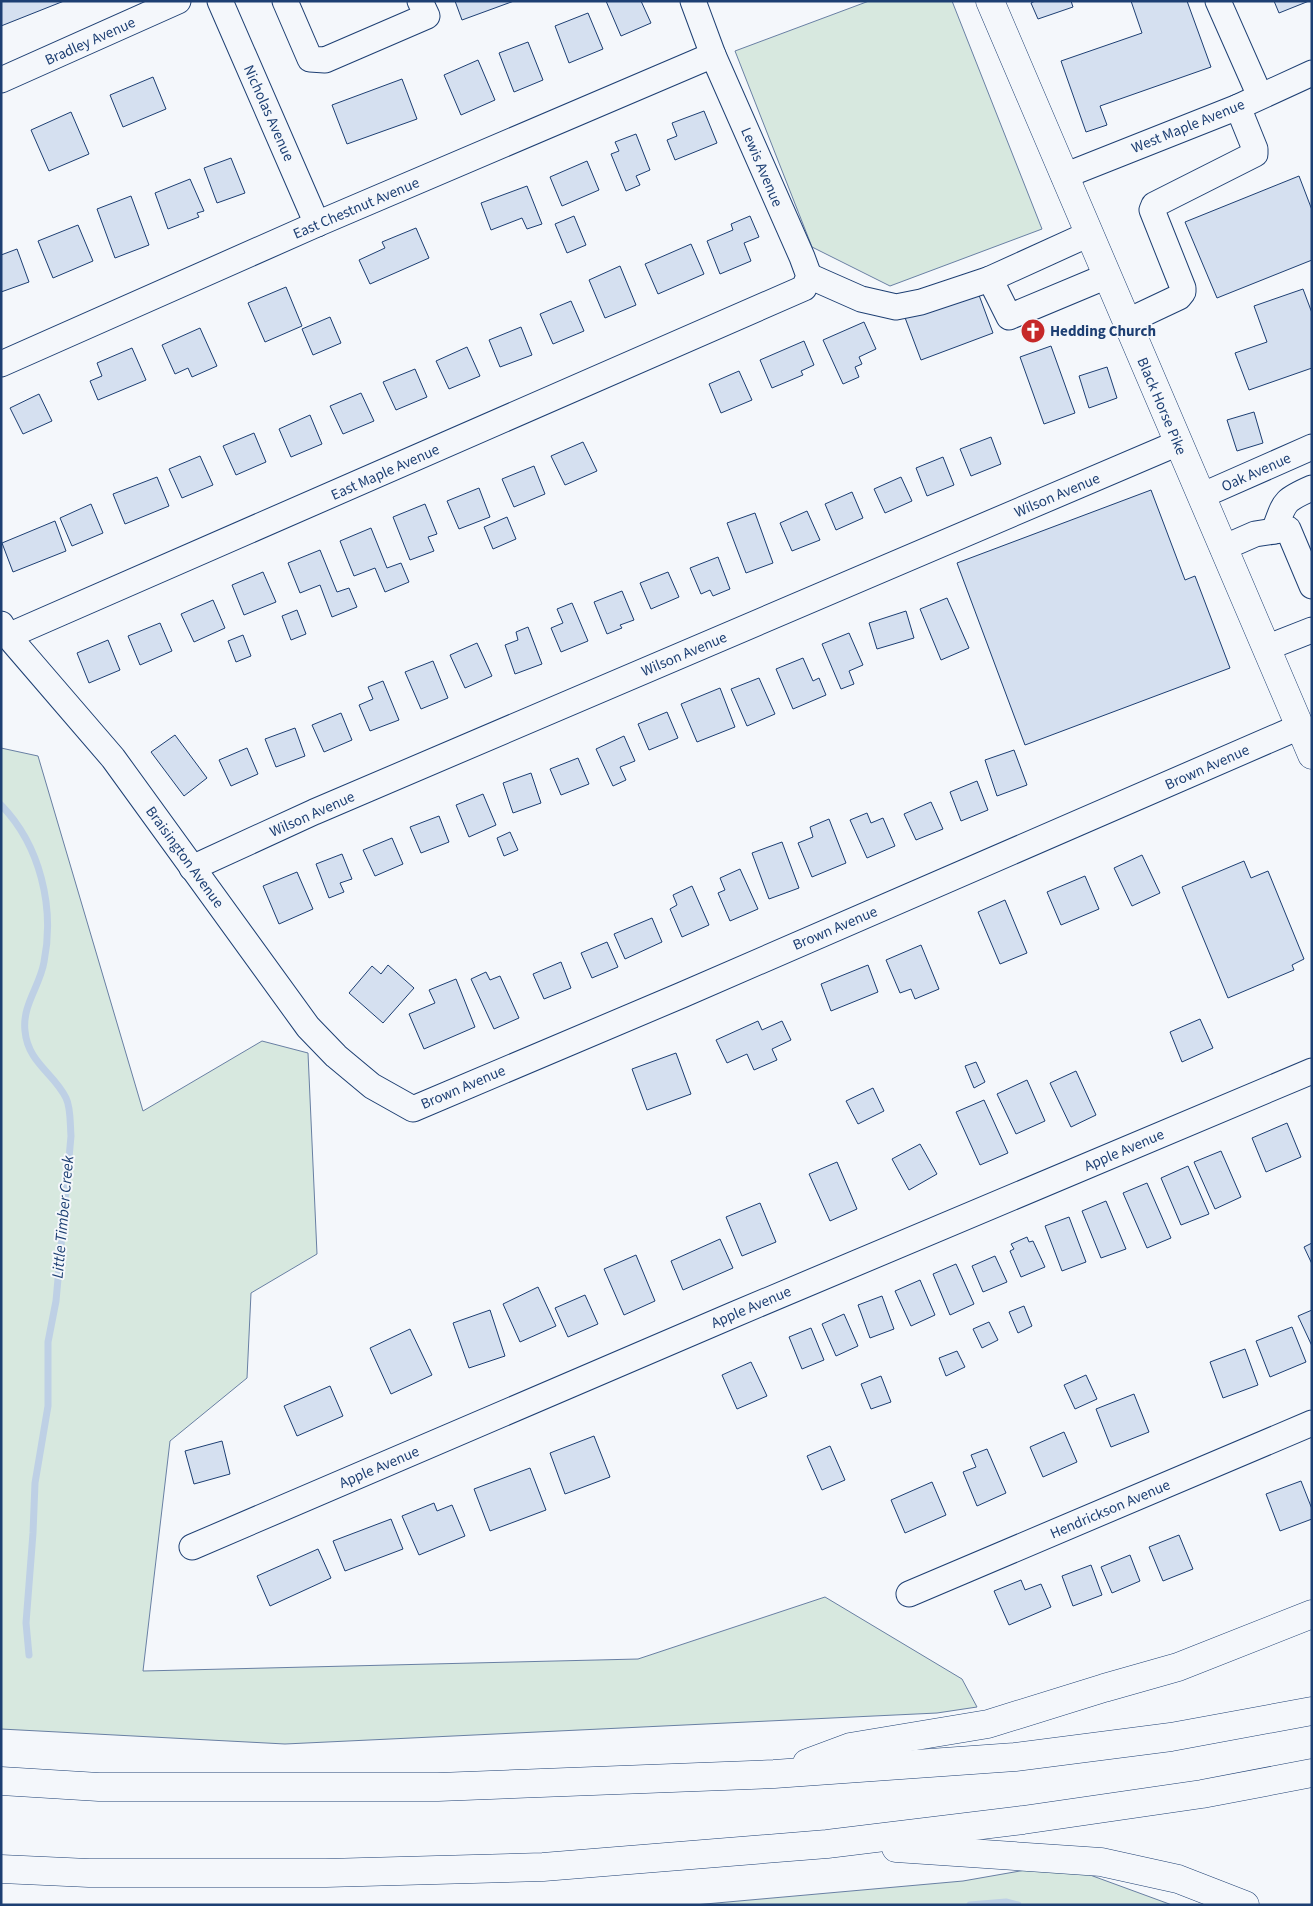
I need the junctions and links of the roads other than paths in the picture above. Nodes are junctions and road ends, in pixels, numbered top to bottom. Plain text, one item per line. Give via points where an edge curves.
1 (178, 1) edge
2 (220, 1) edge
3 (420, 1) edge
4 (693, 1) edge
5 (1218, 1) edge
6 (991, 2) edge
7 (294, 4) edge
8 (713, 55) junction
9 (1312, 73) edge
10 (1, 80) edge
11 (1260, 96) junction
12 (1238, 107) junction
13 (1064, 176) junction
14 (317, 224) junction
15 (1089, 234) junction
16 (809, 276) junction
17 (1107, 276) junction
18 (990, 279) junction
19 (1126, 322) junction
20 (1, 364) edge
21 (1178, 444) junction
22 (1312, 447) edge
23 (1312, 488) edge
24 (1201, 496) junction
25 (1274, 531) junction
26 (1223, 548) junction
27 (1311, 583) edge
28 (5, 630) edge
29 (1312, 630) edge
30 (1266, 648) junction
31 (1300, 727) junction
32 (1312, 755) edge
33 (192, 868) junction
34 (1311, 1073) edge
35 (372, 1086) joint
36 (1312, 1423) edge
37 (192, 1547) dead end
38 (909, 1594) dead end
39 (1312, 1614) edge
40 (1312, 1711) edge
41 (1312, 1773) edge
42 (774, 1774) junction
43 (1, 1781) edge
44 (827, 1844) junction
45 (1, 1869) edge
46 (1245, 1905) edge

1 - 10 street, Bradley Avenue
2 - 14 street, Nicholas Avenue
3 - 7 street via 426,16 325,60 310,59
4 - 8 street, Lewis Avenue
5 - 11 street
6 - 13 main road, Black Horse Pike
8 - 14 street, East Chestnut Avenue
8 - 16 street, Lewis Avenue
9 - 11 street, West Maple Avenue
11 - 12 street, West Maple Avenue
12 - 13 street, West Maple Avenue
12 - 19 street via 1256,154 1154,205 1152,210 1183,292 1179,297
13 - 15 main road, Black Horse Pike
14 - 20 street, East Chestnut Avenue
15 - 17 main road, Black Horse Pike
15 - 18 street
16 - 18 street via 861,299 896,307
16 - 28 street, East Maple Avenue via 804,288 761,307
17 - 18 street via 1010,317
17 - 19 main road, Black Horse Pike
19 - 21 main road, Black Horse Pike
21 - 24 main road, Black Horse Pike
21 - 33 street, Wilson Avenue via 314,812
22 - 24 street, Oak Avenue
23 - 25 street via 1285,503
24 - 26 main road, Black Horse Pike
25 - 26 street via 1254,534
25 - 27 street via 1288,529
26 - 30 main road, Black Horse Pike
28 - 33 street, Braisington Avenue via 114,758
29 - 30 street
30 - 31 main road, Black Horse Pike
31 - 32 main road, Black Horse Pike
31 - 35 street, Brown Avenue via 413,1109
33 - 35 street, Braisington Avenue via 308,1027
34 - 37 street, Apple Avenue via 733,1315
36 - 38 street, Hendrickson Avenue
39 - 42 main road via 1178,1667 988,1724 850,1747
40 - 42 main road via 1172,1737 1014,1757
41 - 44 main road via 1202,1794
42 - 43 main road via 438,1787 99,1787
44 - 45 main road via 543,1868 326,1873 89,1873
44 - 46 main road via 1101,1862 1178,1879

